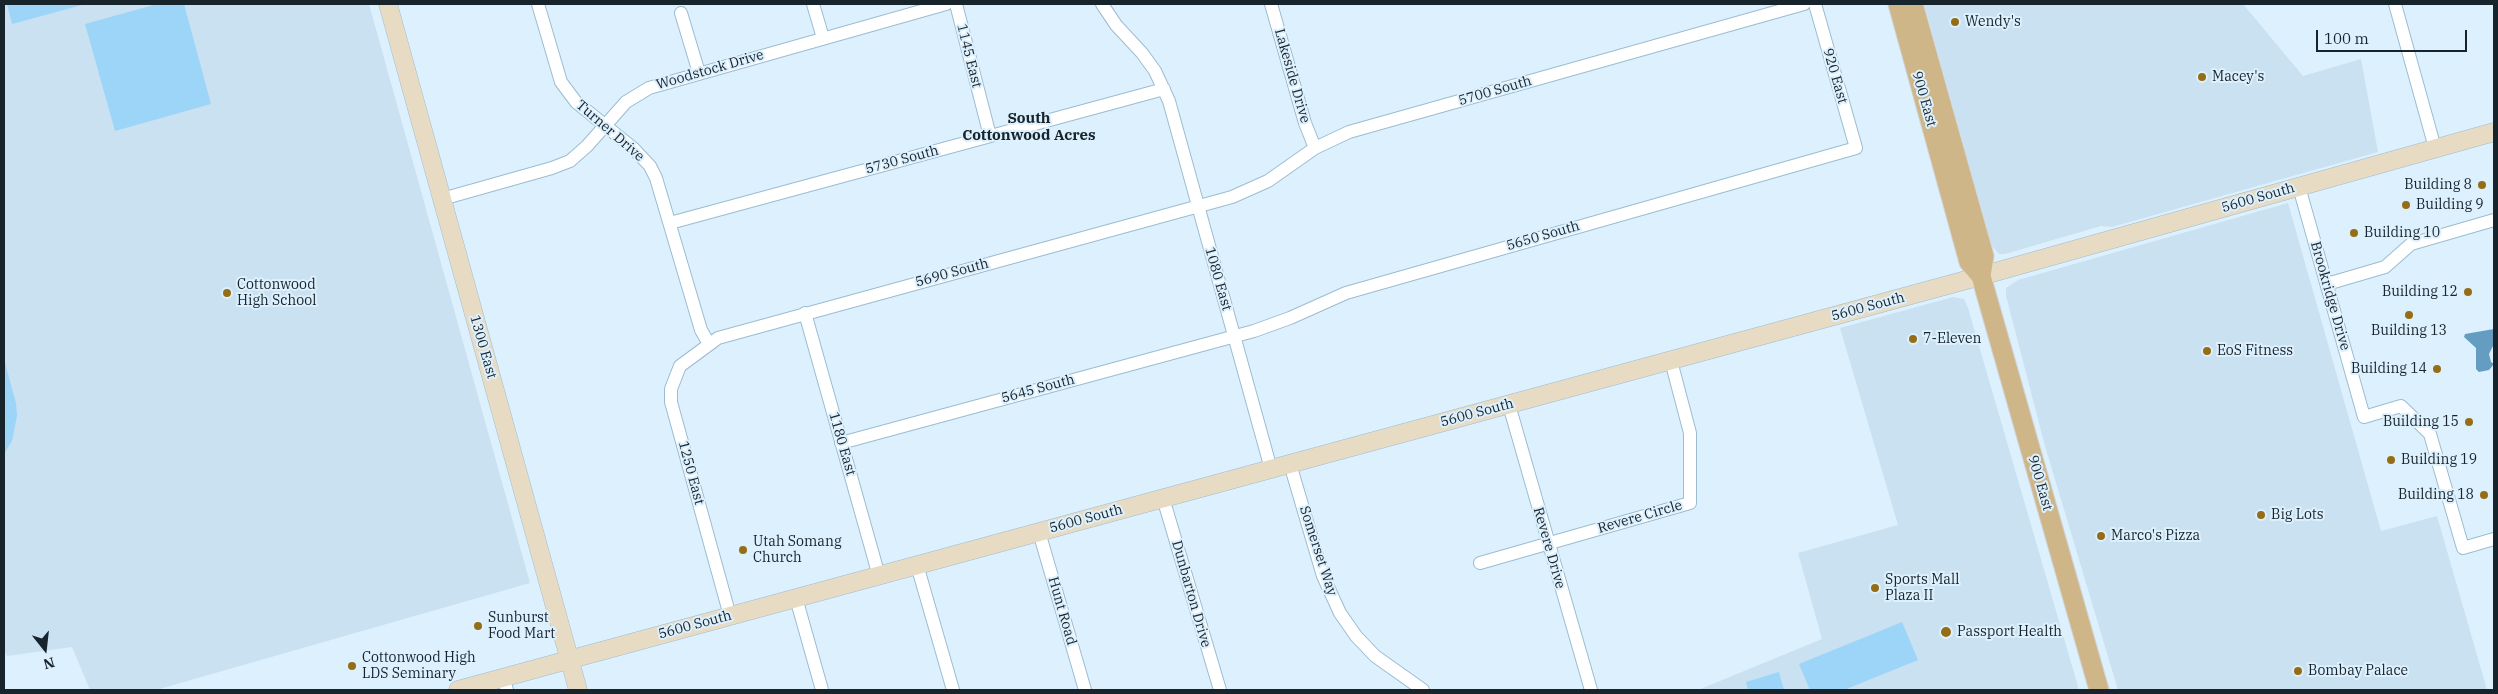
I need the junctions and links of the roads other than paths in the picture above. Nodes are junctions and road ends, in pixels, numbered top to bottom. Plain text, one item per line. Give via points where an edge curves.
1 (388, 4) edge
2 (538, 4) edge
3 (813, 4) edge
4 (946, 4) edge
5 (956, 4) edge
6 (1102, 4) edge
7 (1271, 4) edge
8 (1804, 4) edge
9 (1815, 4) edge
10 (1898, 4) edge
11 (1913, 4) edge
12 (2395, 4) edge
13 (681, 13) dead end
14 (823, 38) junction
15 (699, 73) junction
16 (1164, 89) junction
17 (605, 126) junction
18 (2494, 132) edge
19 (990, 136) junction
20 (1315, 148) junction
21 (1856, 148) joint
22 (2436, 148) junction
23 (2299, 187) junction
24 (442, 199) junction
25 (1198, 206) junction
26 (2494, 220) edge
27 (670, 223) junction
28 (1981, 276) junction
29 (2327, 284) junction
30 (805, 313) junction
31 (1234, 336) junction
32 (709, 344) junction
33 (1670, 361) junction
34 (1509, 404) junction
35 (841, 443) junction
36 (1290, 464) junction
37 (1272, 469) junction
38 (1163, 498) junction
39 (1039, 532) junction
40 (2494, 539) edge
41 (1548, 544) junction
42 (1480, 563) dead end
43 (917, 565) junction
44 (879, 576) junction
45 (796, 598) junction
46 (730, 616) junction
47 (570, 659) junction
48 (505, 684) edge
49 (458, 690) edge
50 (578, 690) edge
51 (822, 690) edge
52 (953, 690) edge
53 (1084, 690) edge
54 (1220, 690) edge
55 (1423, 690) edge
56 (1591, 690) edge
57 (2099, 690) edge

1 - 24 main road, 1300 East
2 - 17 street, Turner Drive via 561,82 576,102
3 - 14 street
4 - 14 street, Woodstock Drive
5 - 19 street, 1145 East
6 - 16 street, 1080 East via 1142,53
7 - 20 street, Lakeside Drive via 1304,123
8 - 20 street, 5700 South via 1349,132
9 - 21 street, 920 East
10 - 28 main road, 900 East via 1969,262
11 - 28 main road, 900 East via 1984,256
12 - 22 street
13 - 15 street
14 - 15 street, Woodstock Drive
15 - 17 street, Woodstock Drive via 661,83 638,94
16 - 19 street, 5730 South
16 - 25 street, 1080 East
17 - 24 street, Woodstock Drive via 570,161
17 - 27 street, Turner Drive via 650,166
18 - 22 main road, 5600 South
19 - 27 street, 5730 South
20 - 25 street, 5700 South via 1252,189
21 - 31 street, 5650 South via 1353,290 1270,326
22 - 23 main road, 5600 South
23 - 28 main road, 5600 South
23 - 29 street, Brookridge Drive
24 - 47 main road, 1300 East
25 - 30 street, 5690 South
25 - 31 street, 1080 East
26 - 29 street via 2411,244 2385,267
27 - 32 street, Turner Drive via 701,330
28 - 33 main road, 5600 South
28 - 57 main road, 900 East
29 - 40 street, Brookridge Drive via 2364,417 2401,406 2430,434 2463,548
30 - 32 street, 5690 South via 728,334
30 - 35 street, 1180 East
31 - 35 street, 5645 South
31 - 37 street, 1080 East
32 - 46 street, 1250 East via 680,366 671,389 671,402
33 - 34 main road, 5600 South
33 - 41 street, Revere Circle via 1690,433 1690,503
34 - 36 main road, 5600 South
34 - 41 street, Revere Drive
35 - 44 street, 1180 East
36 - 37 main road, 5600 South
36 - 55 street, Somerset Way via 1323,576 1340,614 1375,656
37 - 38 main road, 5600 South
38 - 39 main road, 5600 South
38 - 54 street, Dunbarton Drive
39 - 43 main road, 5600 South
39 - 53 street, Hunt Road
41 - 42 street, Revere Circle
41 - 56 street, Revere Drive
43 - 44 main road, 5600 South
43 - 52 street
44 - 45 main road, 5600 South
45 - 46 main road, 5600 South
45 - 51 street
46 - 47 main road, 5600 South
47 - 48 main road, 5600 South
47 - 50 main road, 1300 East
48 - 49 main road, 5600 South

